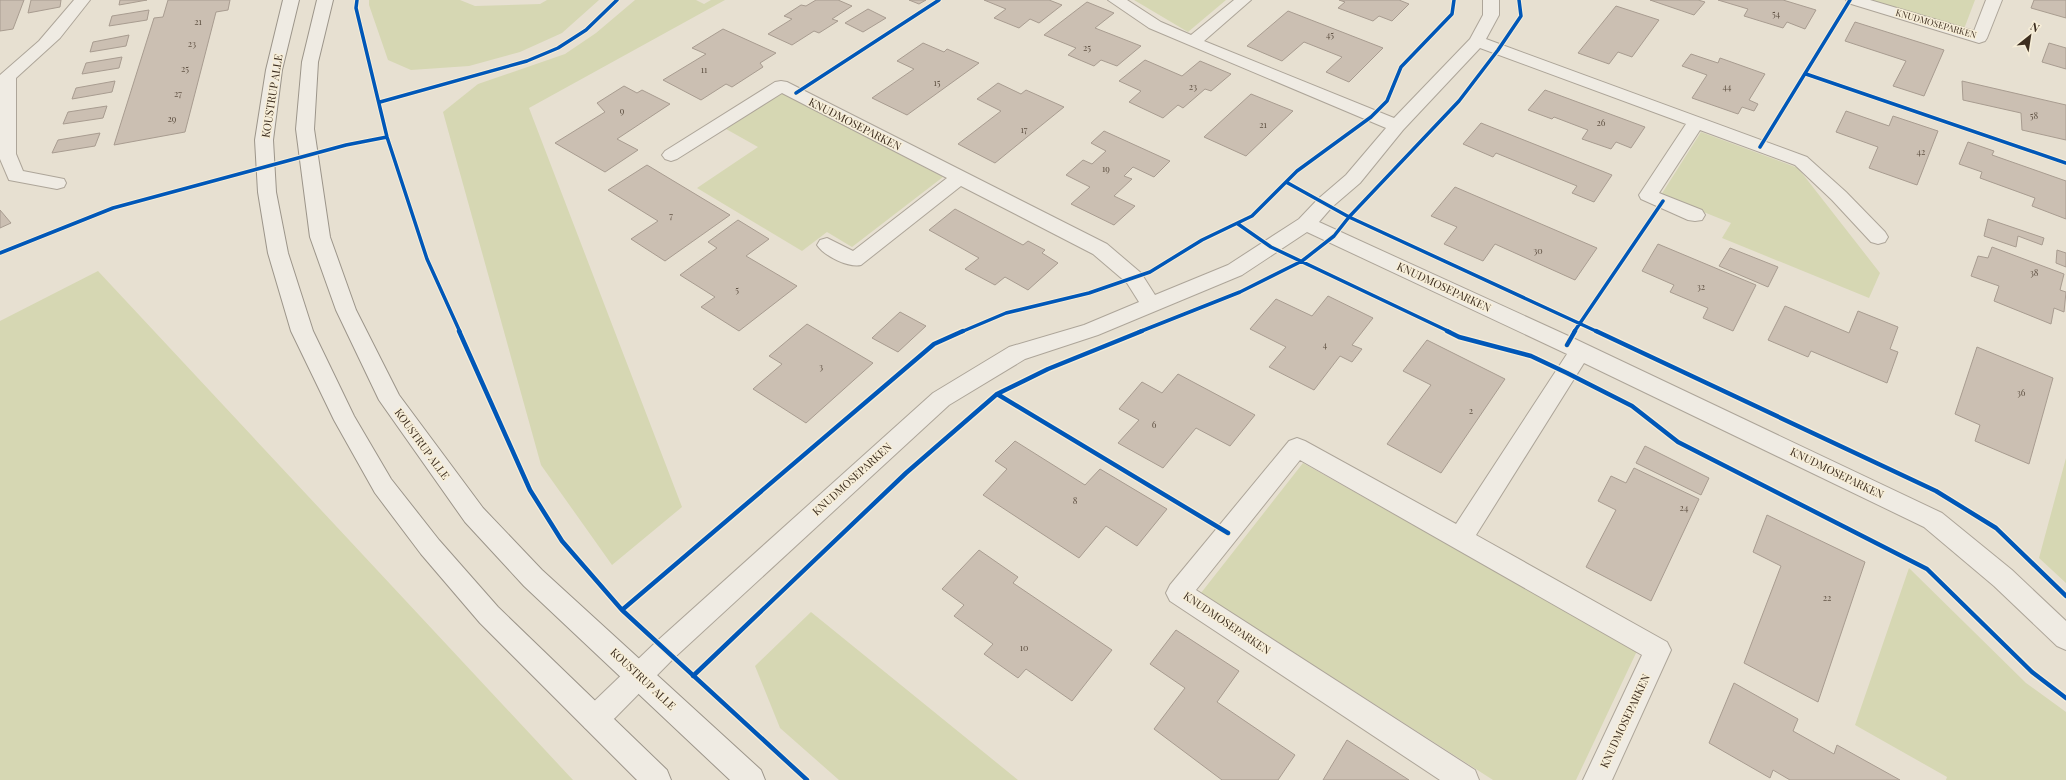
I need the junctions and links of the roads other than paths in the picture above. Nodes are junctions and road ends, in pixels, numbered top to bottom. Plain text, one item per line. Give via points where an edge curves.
1 (82, 0) edge
2 (291, 0) edge
3 (324, 0) edge
4 (1116, 0) edge
5 (1243, 0) edge
6 (1492, 0) edge
7 (1854, 0) edge
8 (1994, 0) edge
9 (1477, 41) junction
10 (1193, 42) junction
11 (4, 80) edge
12 (1696, 122) junction
13 (1397, 126) junction
14 (671, 155) dead end
15 (960, 178) junction
16 (57, 183) dead end
17 (1695, 215) dead end
18 (1306, 224) junction
19 (1878, 237) dead end
20 (827, 245) dead end
21 (1151, 305) junction
22 (1580, 352) junction
23 (1460, 538) junction
24 (2066, 638) edge
25 (639, 676) junction
26 (595, 719) junction
27 (657, 780) edge
28 (751, 780) edge
29 (1465, 780) edge
30 (1597, 780) edge

1 - 11 street via 64,26 30,61
2 - 26 street, KOUSTRUP ALLE via 274,70 264,140 267,192 278,253 302,331 344,420 382,486 489,615
3 - 25 street, KOUSTRUP ALLE via 310,62 305,129 320,237 346,310 390,400 474,515 533,578
4 - 10 street via 1155,25
5 - 10 street
6 - 9 street, KNUDMOSEPARKEN via 1491,15
7 - 8 street, KNUDMOSEPARKEN via 1979,38
9 - 12 street
9 - 13 street, KNUDMOSEPARKEN
10 - 13 street
11 - 16 street via 7,154 16,176
12 - 17 street via 1648,195
12 - 19 street via 1801,161
13 - 18 street, KNUDMOSEPARKEN via 1353,179 1325,203
14 - 15 street, KNUDMOSEPARKEN via 781,86
15 - 20 street via 854,260
15 - 21 street, KNUDMOSEPARKEN via 1100,249 1134,278
18 - 21 street, KNUDMOSEPARKEN via 1236,270
18 - 22 street, KNUDMOSEPARKEN
21 - 25 street, KNUDMOSEPARKEN via 1091,330 1017,353 941,399 664,650
22 - 23 street
22 - 24 street, KNUDMOSEPARKEN via 1934,520 2003,578
23 - 29 street, KNUDMOSEPARKEN via 1297,447 1179,593
23 - 30 street, KNUDMOSEPARKEN via 1658,650
25 - 26 street, KNUDMOSEPARKEN
25 - 28 street, KOUSTRUP ALLE
26 - 27 street, KOUSTRUP ALLE

